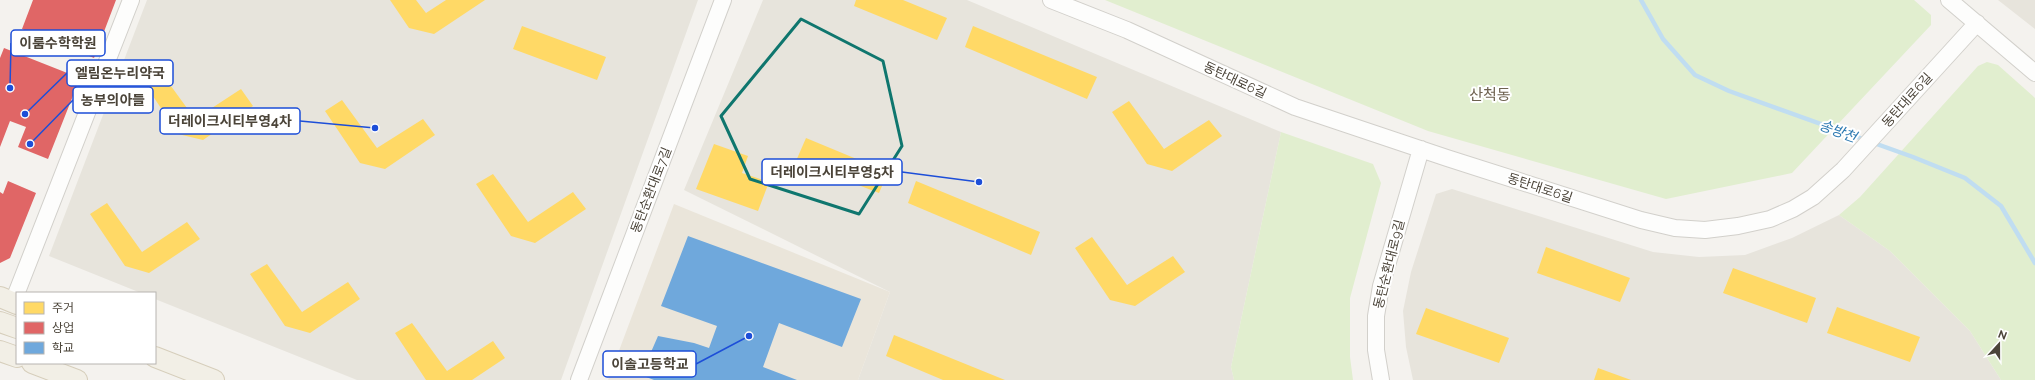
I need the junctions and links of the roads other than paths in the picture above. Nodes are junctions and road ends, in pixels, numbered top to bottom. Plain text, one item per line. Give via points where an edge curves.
1 (131, 0) edge
2 (723, 0) edge
3 (1051, 0) edge
4 (1949, 0) edge
5 (1977, 23) junction
6 (2035, 73) edge
7 (1421, 149) junction
8 (10, 301) edge
9 (0, 322) edge
10 (16, 328) edge
11 (0, 351) edge
12 (16, 357) edge
13 (156, 357) edge
14 (35, 364) edge
15 (76, 380) edge
16 (214, 380) edge
17 (578, 380) edge
18 (1381, 380) edge

1 - 8 street
2 - 17 street, 동탄순환대로7길
3 - 7 street, 동탄대로6길 via 1128,30 1280,101
4 - 5 street
5 - 6 street
5 - 7 street, 동탄대로6길 via 1843,170 1813,197 1770,219 1705,230 1675,228 1641,220
7 - 18 street, 동탄순환대로9길 via 1381,286 1376,316 1376,350
9 - 10 main road
11 - 12 main road
13 - 16 main road
14 - 15 main road

